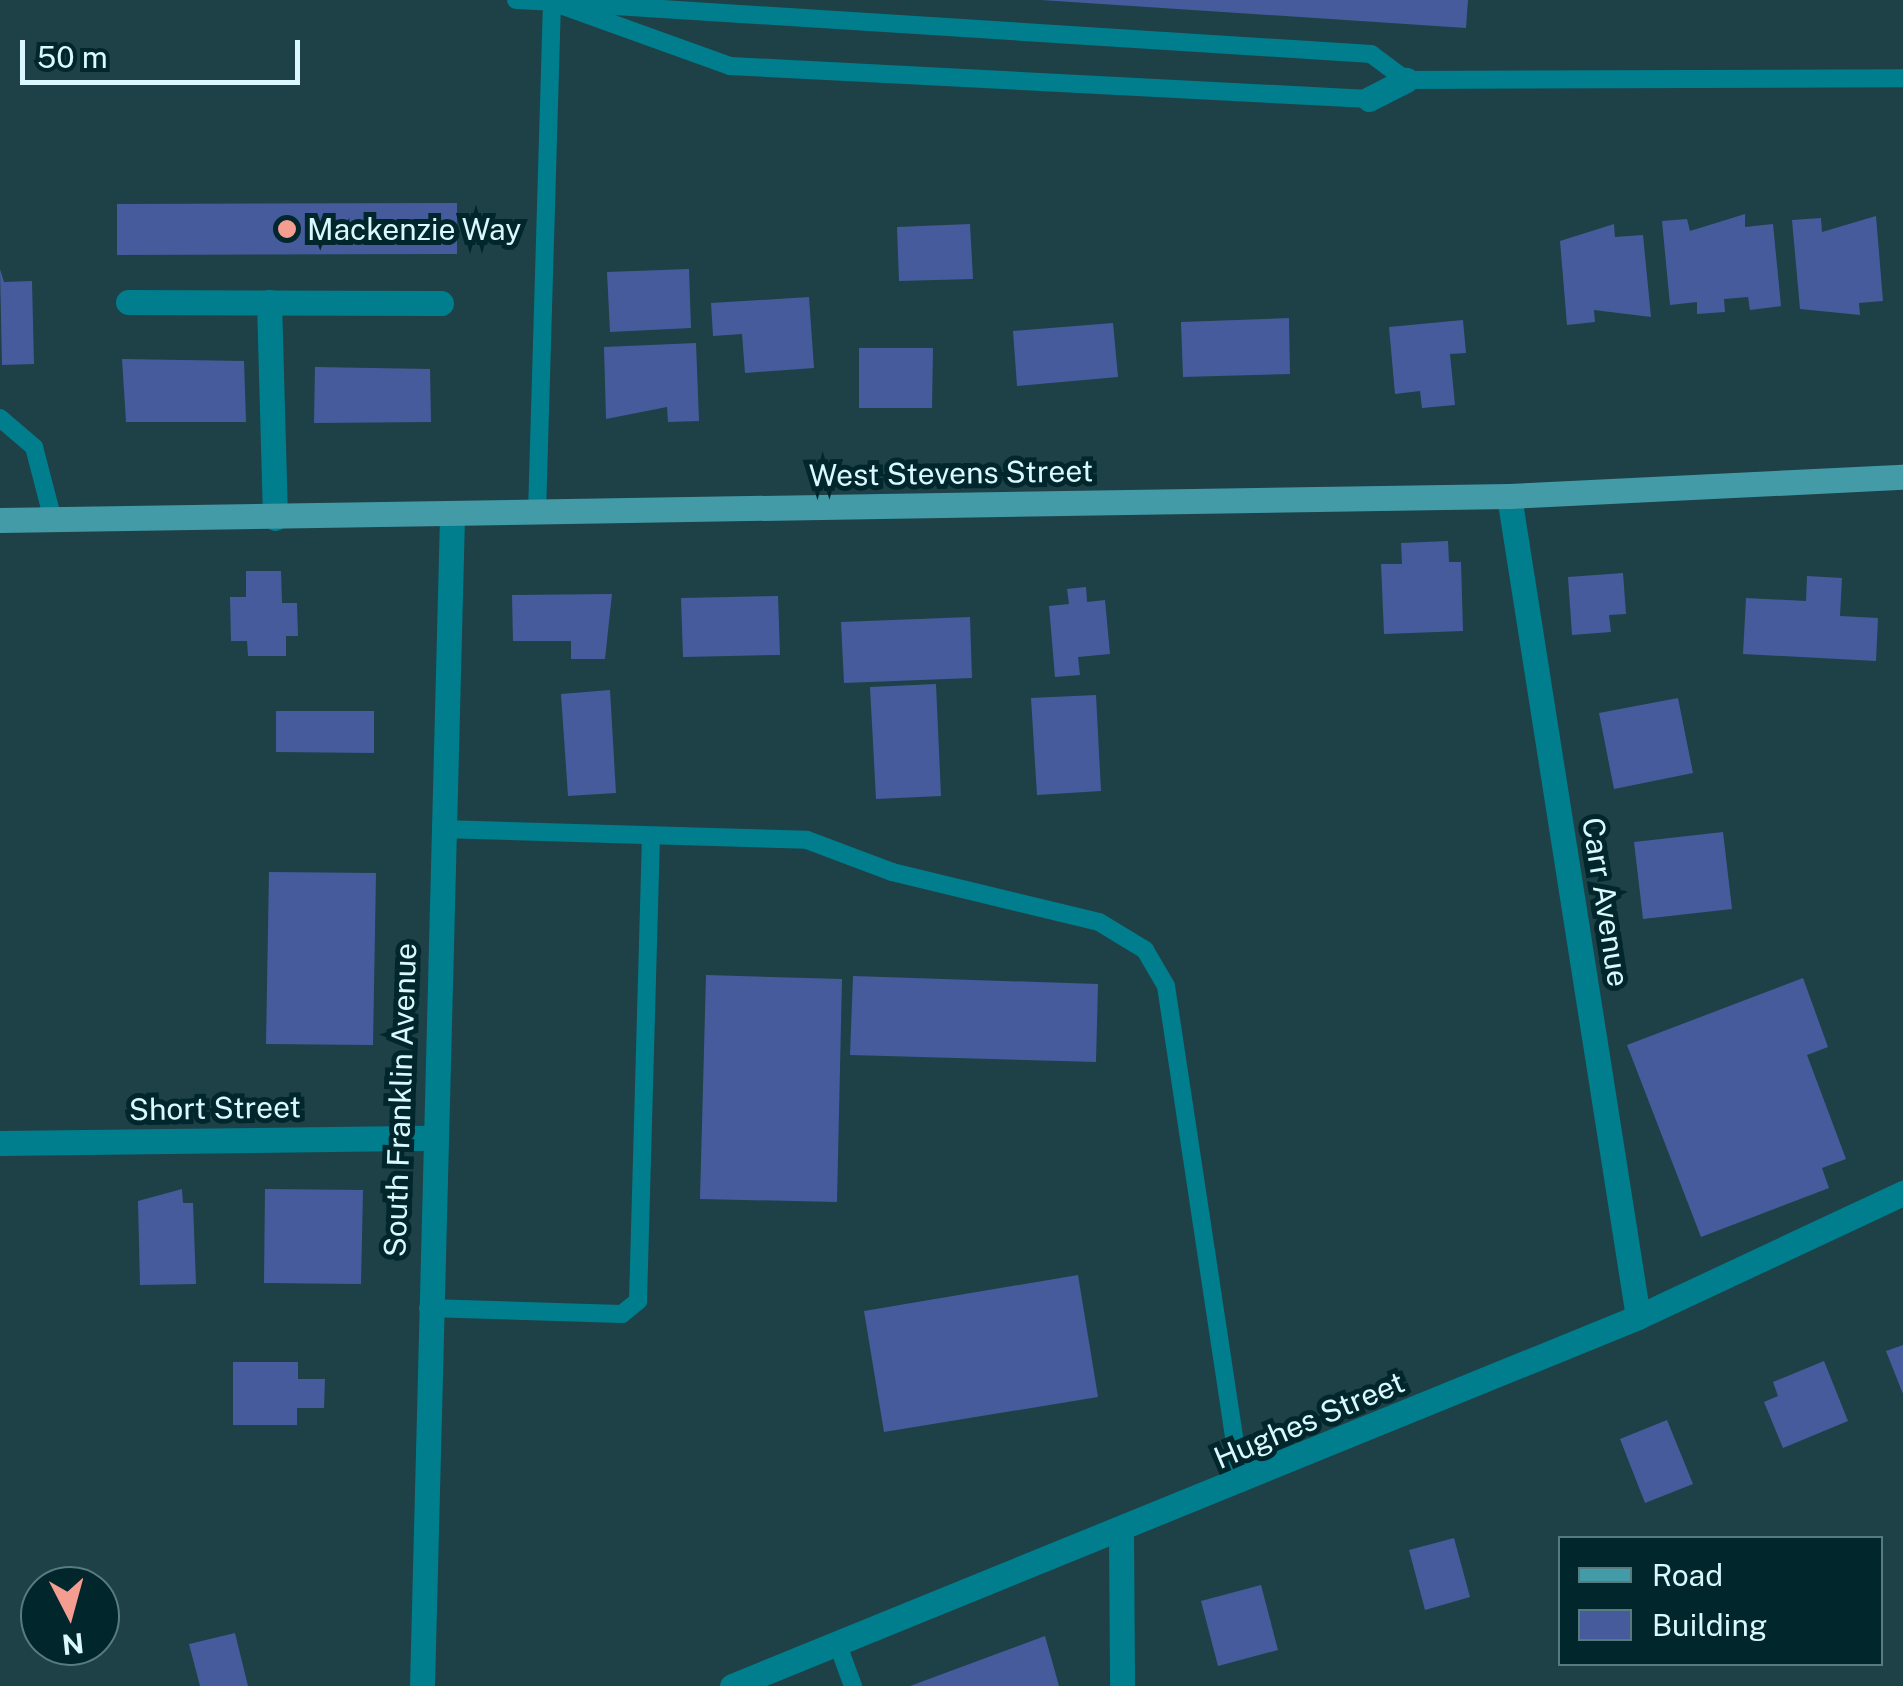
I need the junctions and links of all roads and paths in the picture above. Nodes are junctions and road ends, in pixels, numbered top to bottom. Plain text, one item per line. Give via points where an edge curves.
1 (516, 0) edge
2 (552, 2) edge
3 (1903, 78) edge
4 (1406, 80) junction
5 (1369, 99) joint
6 (128, 302) dead end
7 (270, 302) junction
8 (440, 303) dead end
9 (0, 418) edge
10 (1903, 477) edge
11 (1509, 496) junction
12 (537, 512) junction
13 (452, 516) junction
14 (275, 518) junction
15 (0, 520) edge
16 (54, 520) junction
17 (441, 829) junction
18 (650, 836) junction
19 (430, 1138) junction
20 (0, 1143) edge
21 (1903, 1193) edge
22 (428, 1308) junction
23 (1638, 1317) junction
24 (1241, 1483) junction
25 (1121, 1533) junction
26 (838, 1644) junction
27 (422, 1686) edge
28 (732, 1686) edge
29 (853, 1686) edge
30 (1122, 1686) edge

1 - 2 lane
2 - 4 lane via 1371,54
2 - 5 lane via 730,66
2 - 12 lane
3 - 4 lane
4 - 5 street
6 - 7 street
7 - 8 street
7 - 14 street
9 - 16 lane via 34,447
10 - 11 street, West Stevens Street
11 - 12 street, West Stevens Street
11 - 23 street, Carr Avenue
12 - 13 street, West Stevens Street
13 - 14 street, West Stevens Street
13 - 17 street, South Franklin Avenue
14 - 16 street, West Stevens Street
15 - 16 street, West Stevens Street
17 - 18 lane
17 - 19 street, South Franklin Avenue
18 - 22 lane via 638,1301 622,1314
18 - 24 lane via 846,848 892,872 1099,922 1145,950 1166,986
19 - 20 street, Short Street
19 - 22 street, South Franklin Avenue
21 - 23 street, Hughes Street
22 - 27 street, South Franklin Avenue
23 - 24 street, Hughes Street
24 - 25 street, Hughes Street
25 - 26 street, Hughes Street
25 - 30 street
26 - 28 street, Hughes Street
26 - 29 lane

